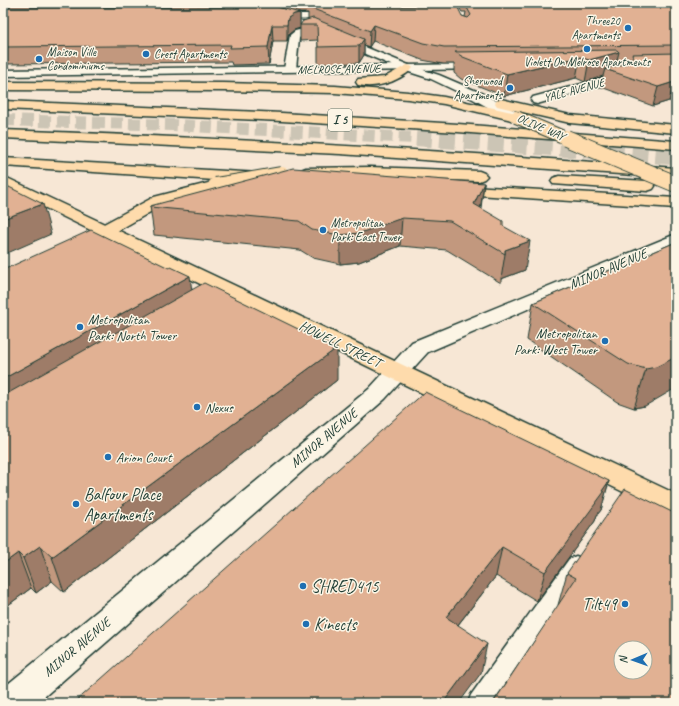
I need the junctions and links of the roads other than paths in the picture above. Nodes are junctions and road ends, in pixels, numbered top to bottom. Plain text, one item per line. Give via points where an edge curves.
1 (260, 16) edge
2 (282, 17) junction
3 (345, 17) edge
4 (315, 29) junction
5 (631, 66) edge
6 (494, 67) edge
7 (407, 68) junction
8 (290, 69) junction
9 (3, 72) edge
10 (3, 86) edge
11 (265, 88) junction
12 (477, 96) junction
13 (537, 100) dead end
14 (3, 105) edge
15 (516, 117) junction
16 (676, 129) edge
17 (3, 134) edge
18 (676, 145) edge
19 (3, 162) edge
20 (676, 174) edge
21 (492, 177) dead end
22 (545, 180) dead end
23 (3, 182) edge
24 (676, 184) edge
25 (676, 188) edge
26 (676, 203) edge
27 (106, 230) junction
28 (86, 239) edge
29 (676, 239) edge
30 (398, 372) junction
31 (676, 506) edge
32 (584, 552) edge
33 (11, 703) edge
34 (479, 703) edge

1 - 2 street
2 - 3 street
2 - 4 street
4 - 7 street
4 - 8 street via 294,37
5 - 13 street, YALE AVENUE via 613,66 622,73 620,77
6 - 7 street, MELROSE AVENUE
7 - 8 street, MELROSE AVENUE
7 - 11 main road via 398,77 387,80
7 - 12 street, OLIVE WAY via 435,77
8 - 9 street, MELROSE AVENUE
10 - 11 main road
11 - 15 main road via 408,96 486,108
12 - 15 street, OLIVE WAY
12 - 16 main road via 509,106 570,119
14 - 18 main road, I 5 via 282,117
15 - 24 main road, OLIVE WAY, bridge
17 - 20 main road, I 5 via 408,153
19 - 26 main road
21 - 27 main road, bridge via 370,172 291,174 216,186 160,200
22 - 25 main road
23 - 27 main road, HOWELL STREET
27 - 28 street
27 - 30 main road, HOWELL STREET via 226,295
29 - 30 street, MINOR AVENUE via 420,347
30 - 31 main road, HOWELL STREET via 626,493
30 - 33 street, MINOR AVENUE via 377,394
32 - 34 lane

